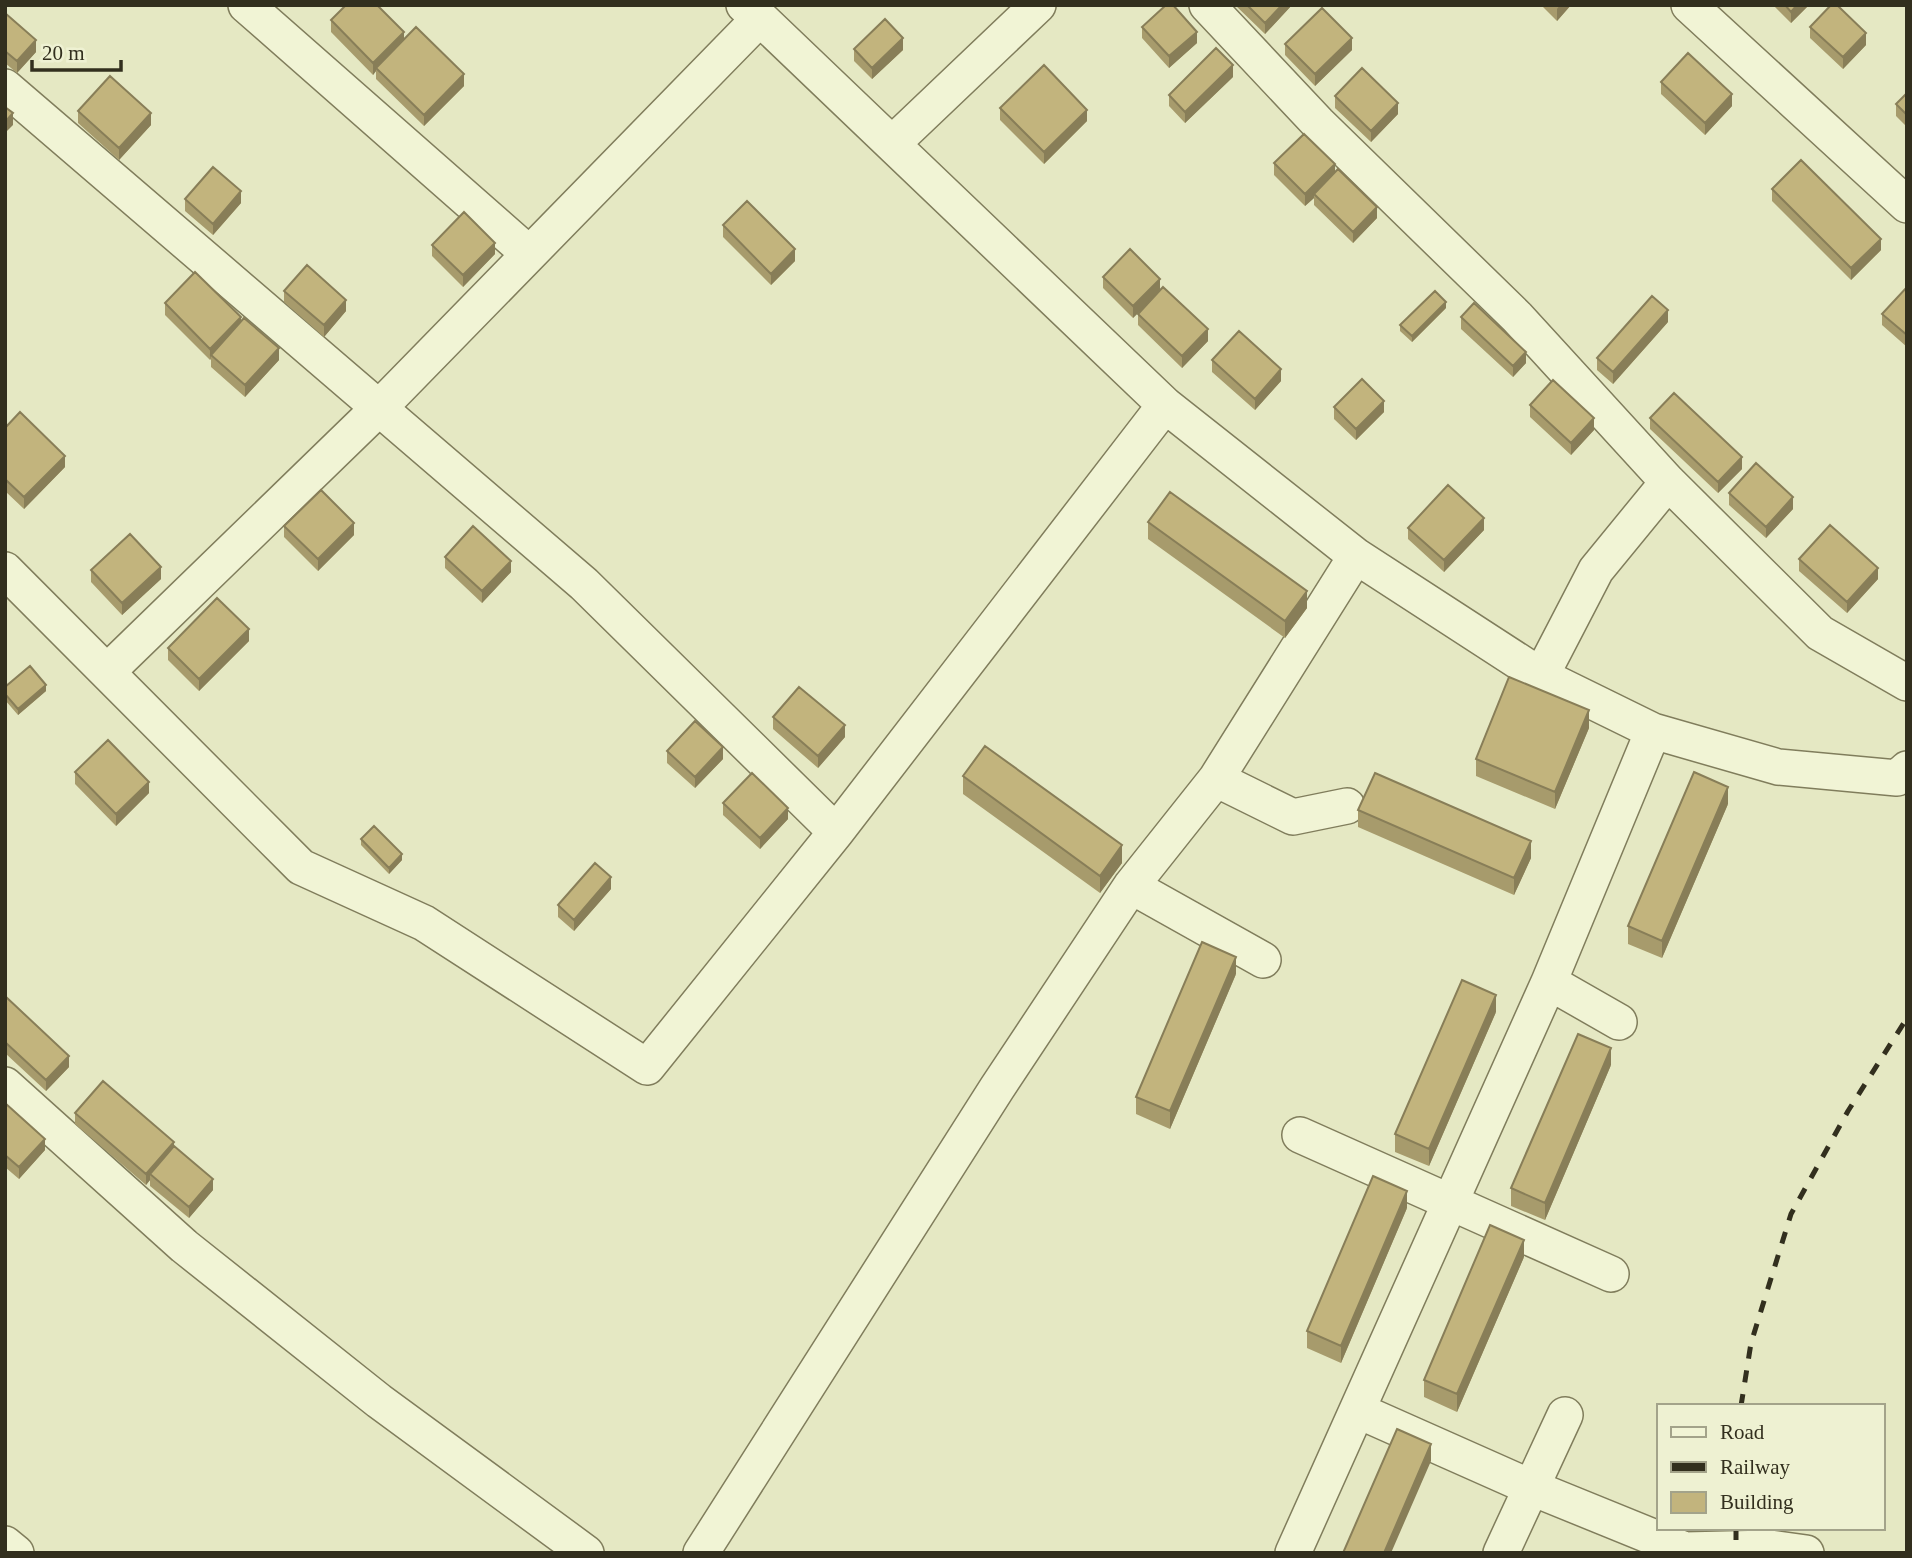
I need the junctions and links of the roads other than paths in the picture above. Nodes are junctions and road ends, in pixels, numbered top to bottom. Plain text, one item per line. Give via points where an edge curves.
1 (246, 5) edge
2 (1038, 5) edge
3 (1207, 5) edge
4 (1689, 5) edge
5 (752, 12) edge
6 (5, 87) edge
7 (893, 142) junction
8 (1907, 205) edge
9 (527, 253) junction
10 (1165, 405) junction
11 (380, 407) junction
12 (1668, 482) junction
13 (1356, 556) junction
14 (5, 570) edge
15 (108, 671) junction
16 (1541, 676) junction
17 (1907, 683) edge
18 (1653, 731) junction
19 (1907, 769) edge
20 (1216, 779) junction
21 (1347, 806) dead end
22 (836, 832) junction
23 (1131, 886) junction
24 (1263, 960) dead end
25 (1549, 982) junction
26 (1619, 1022) dead end
27 (5, 1085) edge
28 (1300, 1135) dead end
29 (1451, 1203) junction
30 (1611, 1274) dead end
31 (1359, 1411) junction
32 (1565, 1415) dead end
33 (1530, 1488) junction
34 (5, 1544) edge
35 (1685, 1552) edge
36 (16, 1553) edge
37 (586, 1553) edge
38 (701, 1553) edge
39 (1293, 1553) edge
40 (1501, 1553) edge
41 (1806, 1553) edge

1 - 9 street
2 - 7 street
3 - 12 street via 1318,123 1517,317
4 - 8 street
5 - 7 street
5 - 9 street
6 - 11 street
7 - 10 street
9 - 11 street
10 - 13 street
10 - 22 street
11 - 15 street
11 - 22 street via 584,583
12 - 16 street via 1596,570
12 - 17 street via 1820,633
13 - 16 street
13 - 20 street
14 - 15 street
15 - 22 street via 301,867 424,923 647,1067
16 - 18 street
18 - 19 street via 1778,767 1897,778
18 - 25 street
20 - 21 street via 1293,817
20 - 23 street
23 - 24 street
23 - 38 street
25 - 26 street
25 - 29 street
27 - 37 street via 184,1246 379,1401
28 - 29 street
29 - 30 street
29 - 31 street
31 - 33 street
31 - 39 street
32 - 33 street
33 - 35 street
33 - 40 street
34 - 36 street
35 - 41 street via 1770,1548

